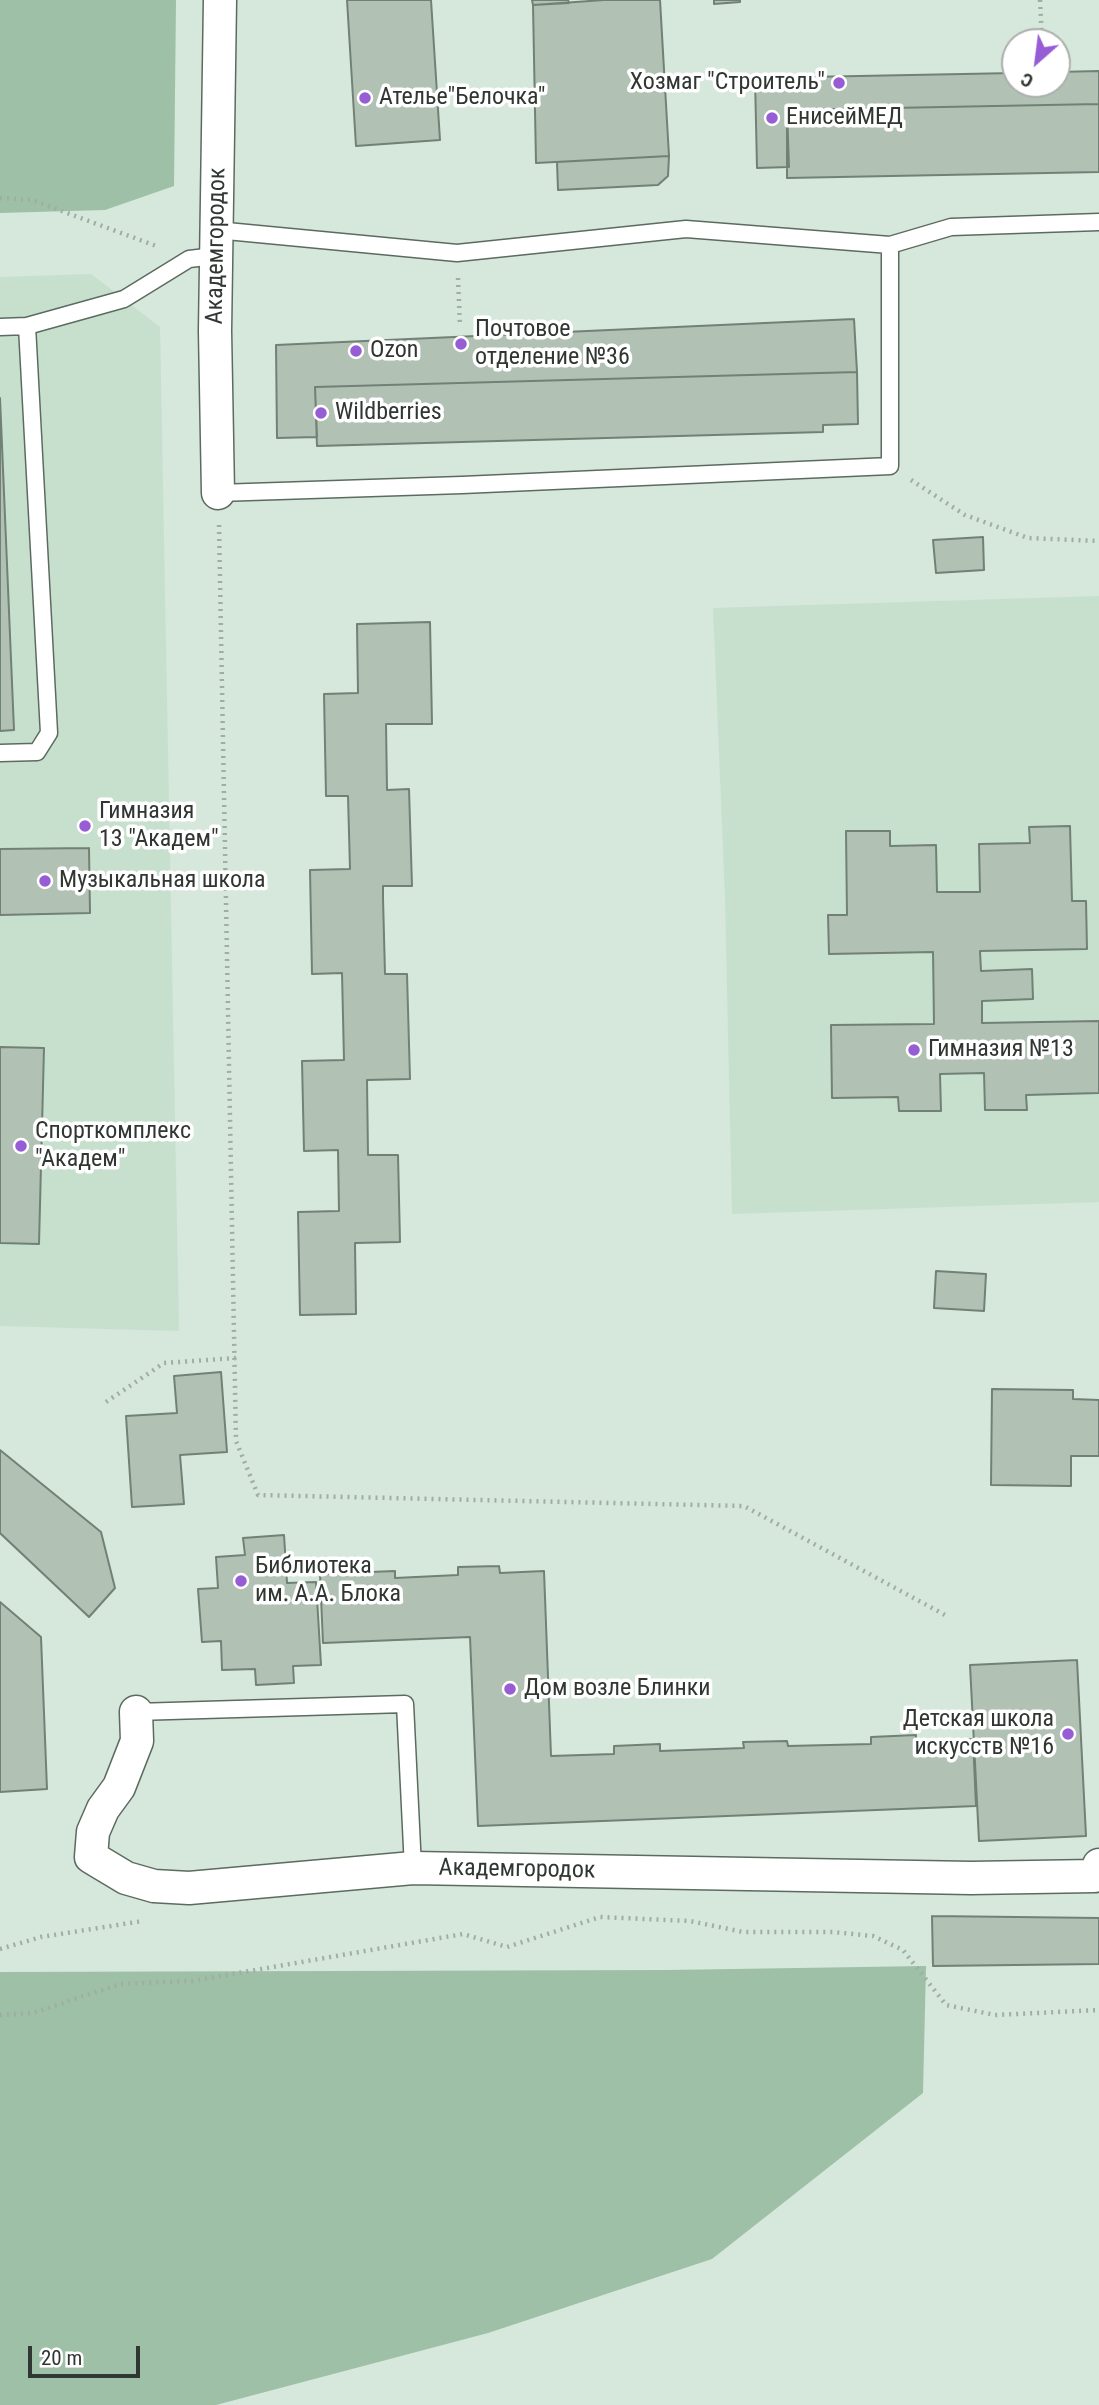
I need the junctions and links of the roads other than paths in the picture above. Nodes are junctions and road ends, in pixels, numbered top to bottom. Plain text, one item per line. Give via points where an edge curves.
1 (220, 0) edge
2 (1099, 222) edge
3 (890, 245) junction
4 (207, 248) junction
5 (27, 326) junction
6 (0, 327) edge
7 (218, 493) joint
8 (0, 753) edge
9 (136, 1712) joint
10 (1099, 1865) edge
11 (414, 1868) junction

1 - 4 street, Академгородок
2 - 3 lane via 951,227
3 - 4 lane via 687,229 457,253
3 - 7 lane via 890,466
4 - 5 lane via 124,299
4 - 7 street, Академгородок
5 - 6 lane
5 - 8 lane via 49,733 37,752
9 - 11 lane via 405,1704
9 - 11 street, Академгородок via 137,1741 119,1787 93,1832 91,1857 126,1878 154,1886 189,1888
10 - 11 street, Академгородок via 1094,1876 971,1878

